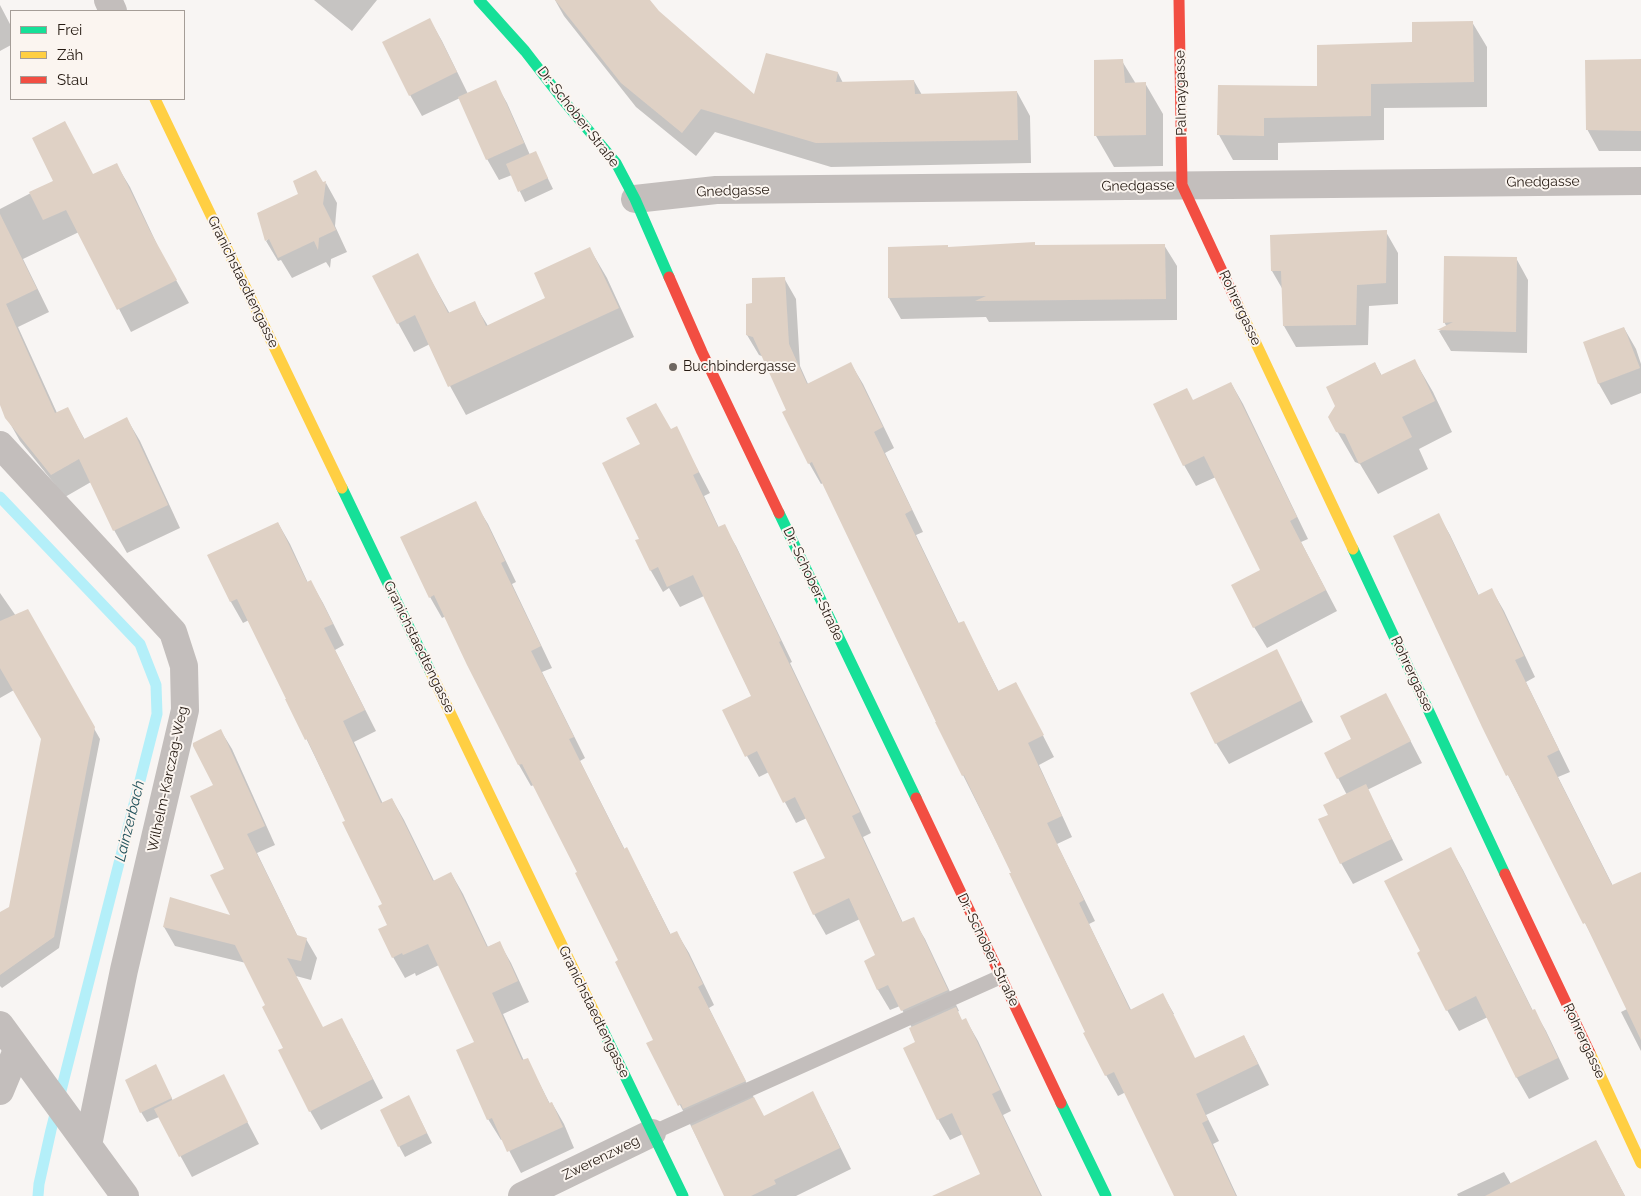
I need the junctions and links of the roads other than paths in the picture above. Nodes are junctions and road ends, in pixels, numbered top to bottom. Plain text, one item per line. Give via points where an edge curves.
1 (479, 0) edge
2 (1179, 0) edge
3 (155, 100) edge
4 (1641, 181) edge
5 (1182, 185) junction
6 (635, 199) junction
7 (0, 445) edge
8 (1000, 977) junction
9 (0, 1025) edge
10 (17, 1050) junction
11 (0, 1091) edge
12 (652, 1133) junction
13 (80, 1135) junction
14 (1641, 1163) edge
15 (125, 1196) edge
16 (522, 1196) edge
17 (683, 1196) edge
18 (1106, 1196) edge

1 - 6 street, Dr.-Schober-Straße via 616,163
2 - 5 street, Palmaygasse
3 - 12 street, Granichstaedtengasse
4 - 5 street, Gnedgasse
5 - 6 street, Gnedgasse via 716,190
5 - 14 street, Rohrergasse
6 - 8 street, Dr.-Schober-Straße via 702,352
7 - 13 street, Wilhelm-Karczag-Weg via 173,632 184,666 185,710 124,970
8 - 12 lane
8 - 18 street, Dr.-Schober-Straße
9 - 10 street
10 - 11 street
10 - 13 street
12 - 16 street, Zwerenzweg
12 - 17 street, Granichstaedtengasse
13 - 15 street

